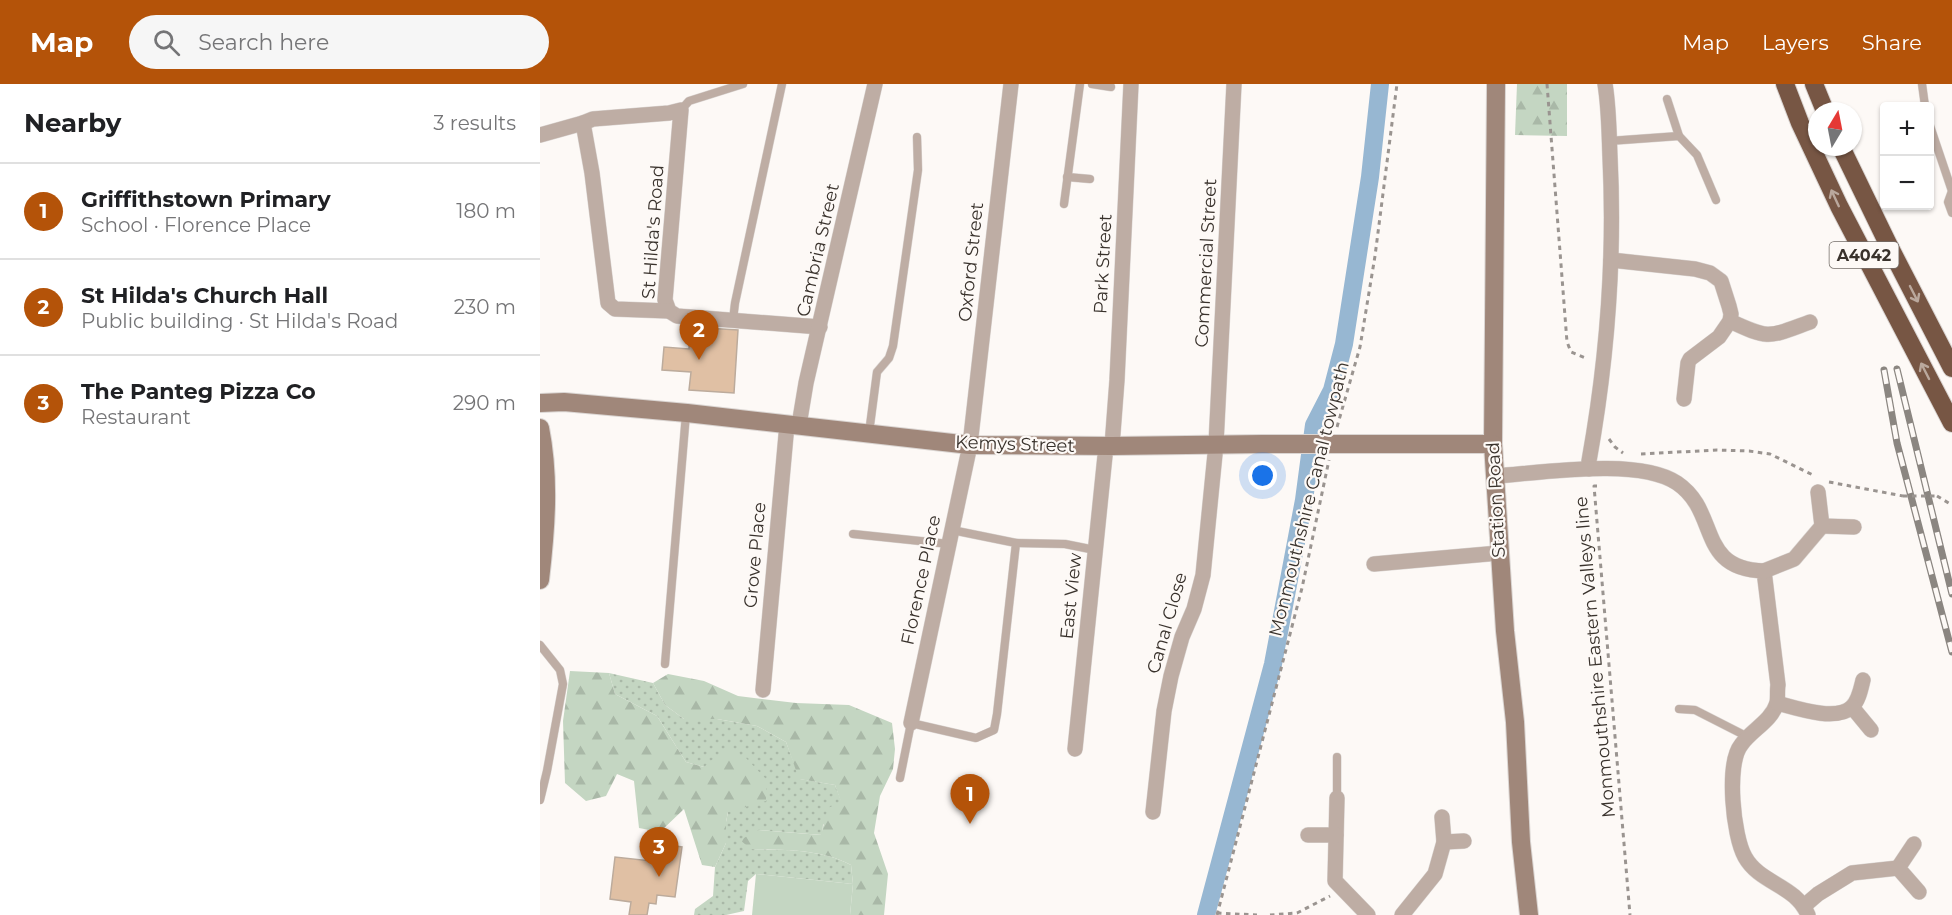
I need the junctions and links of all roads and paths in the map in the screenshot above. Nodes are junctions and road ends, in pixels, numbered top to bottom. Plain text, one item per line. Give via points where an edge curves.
1 (743, 84) edge
2 (782, 84) edge
3 (875, 84) edge
4 (1011, 84) edge
5 (1080, 84) edge
6 (1092, 84) edge
7 (1131, 84) edge
8 (1234, 84) edge
9 (1397, 84) edge
10 (1496, 84) edge
11 (1547, 84) edge
12 (1605, 84) edge
13 (1785, 84) edge
14 (1815, 84) edge
15 (1922, 84) edge
16 (1111, 87) dead end
17 (1667, 99) dead end
18 (1822, 102) edge
19 (1924, 102) edge
20 (681, 110) junction
21 (583, 123) junction
22 (540, 135) edge
23 (1679, 136) junction
24 (917, 137) dead end
25 (1934, 140) edge
26 (1609, 141) junction
27 (1845, 156) edge
28 (1068, 177) junction
29 (1090, 179) dead end
30 (1952, 191) edge
31 (1716, 200) dead end
32 (1064, 204) dead end
33 (1952, 213) edge
34 (1611, 260) junction
35 (669, 311) junction
36 (733, 320) junction
37 (1730, 321) junction
38 (1810, 322) dead end
39 (820, 327) junction
40 (1603, 359) junction
41 (1952, 368) edge
42 (1684, 399) dead end
43 (540, 403) edge
44 (687, 413) junction
45 (1952, 423) edge
46 (793, 424) junction
47 (540, 428) edge
48 (869, 433) junction
49 (1609, 434) dead end
50 (970, 444) junction
51 (1216, 444) junction
52 (1330, 444) junction
53 (1492, 444) junction
54 (1109, 446) junction
55 (1631, 462) junction
56 (1589, 469) junction
57 (1495, 476) junction
58 (1821, 484) junction
59 (1603, 485) dead end
60 (1952, 505) edge
61 (1822, 526) junction
62 (1854, 527) dead end
63 (853, 534) dead end
64 (950, 537) junction
65 (1016, 543) junction
66 (1095, 550) junction
67 (1499, 553) junction
68 (1374, 564) dead end
69 (1764, 571) junction
70 (540, 580) edge
71 (540, 645) edge
72 (665, 664) dead end
73 (1863, 680) dead end
74 (763, 690) dead end
75 (1777, 703) junction
76 (1852, 707) junction
77 (1679, 709) dead end
78 (911, 723) junction
79 (1871, 730) dead end
80 (1748, 737) junction
81 (1075, 749) dead end
82 (1337, 757) dead end
83 (900, 778) dead end
84 (1337, 798) joint
85 (540, 800) edge
86 (1153, 813) dead end
87 (1442, 817) dead end
88 (1308, 835) dead end
89 (1336, 835) junction
90 (1464, 841) dead end
91 (1444, 842) junction
92 (1914, 844) dead end
93 (1898, 868) junction
94 (1340, 886) junction
95 (1919, 892) dead end
96 (1806, 910) edge
97 (1217, 914) edge
98 (1257, 915) edge
99 (1270, 915) edge
100 (1368, 915) edge
101 (1402, 915) edge
102 (1529, 915) edge
103 (1630, 915) edge

1 - 20 lane via 689,101
2 - 36 lane
3 - 39 street, Cambria Street
4 - 50 street, Oxford Street
5 - 28 lane
6 - 16 lane
7 - 54 street, Park Street via 1117,380
8 - 51 street, Commercial Street
9 - 52 path, Monmouthshire Canal towpath via 1360,347
10 - 53 street, Station Road
11 - 40 path via 1567,342 1571,352
12 - 26 street
45 -> 13 highway, A4042 via 1839,206
14 - 18 highway
15 - 19 lane
17 - 23 lane
20 - 21 street
20 - 35 street, St Hilda's Road via 665,300
21 - 22 street
21 - 35 street via 608,303 615,309
23 - 26 lane
23 - 31 lane via 1697,155
24 - 48 lane via 918,170 893,346 877,372
25 - 30 lane
26 - 34 street
27 -> 41 highway, A4042
28 - 29 lane
28 - 32 lane
30 - 33 lane via 1948,202
34 - 37 street via 1710,273 1721,281
34 - 40 street
35 - 36 street, St Hilda's Road via 677,316
36 - 39 street, St Hilda's Road
37 - 38 street via 1770,336
37 - 42 street via 1719,337 1690,359
39 - 46 street, Cambria Street
40 - 56 street
43 - 44 street, Kemys Street
44 - 46 street, Kemys Street
44 - 72 lane
46 - 48 street, Kemys Street
46 - 74 street, Grove Place
47 - 70 street via 547,485
48 - 50 street, Kemys Street
49 - 55 path via 1610,441
50 - 54 street, Kemys Street
50 - 64 street, Florence Place
51 - 52 street, Kemys Street
51 - 54 street, Kemys Street
51 - 86 street, Canal Close via 1203,575 1171,676
52 - 53 street, Kemys Street
52 - 97 path, Monmouthshire Canal towpath via 1302,588
53 - 57 street, Station Road
54 - 66 street, East View
55 - 56 street
55 - 58 path via 1671,452 1749,451 1770,454
55 - 69 street via 1676,482 1691,495 1710,537 1729,562 1748,570
56 - 57 street
57 - 67 street, Station Road
58 - 60 path, bridge via 1903,496 1937,496
58 - 61 street
59 - 103 path, Monmouthshire Eastern Valleys line via 1594,486
61 - 62 street
61 - 69 street via 1794,559
63 - 64 lane
64 - 65 lane
64 - 78 street, Florence Place
65 - 66 lane via 1065,544
65 - 78 lane via 994,730 976,738
66 - 81 street, East View
67 - 68 street
67 - 102 street, Station Road
69 - 75 street
71 - 85 lane via 560,670 563,684
73 - 76 street
75 - 76 street via 1832,714
75 - 80 street
76 - 79 street
77 - 80 lane via 1695,710
78 - 83 lane
80 - 96 street via 1733,760 1731,778 1744,856 1756,872 1791,892
82 - 84 lane
84 - 89 street
87 - 91 street
88 - 89 street
89 - 94 street via 1335,881
90 - 91 street
91 - 101 street via 1435,874
92 - 93 street
93 - 95 street
93 - 96 street via 1852,873 1818,894
94 - 99 path via 1331,896 1297,913
94 - 100 street
97 - 98 path

